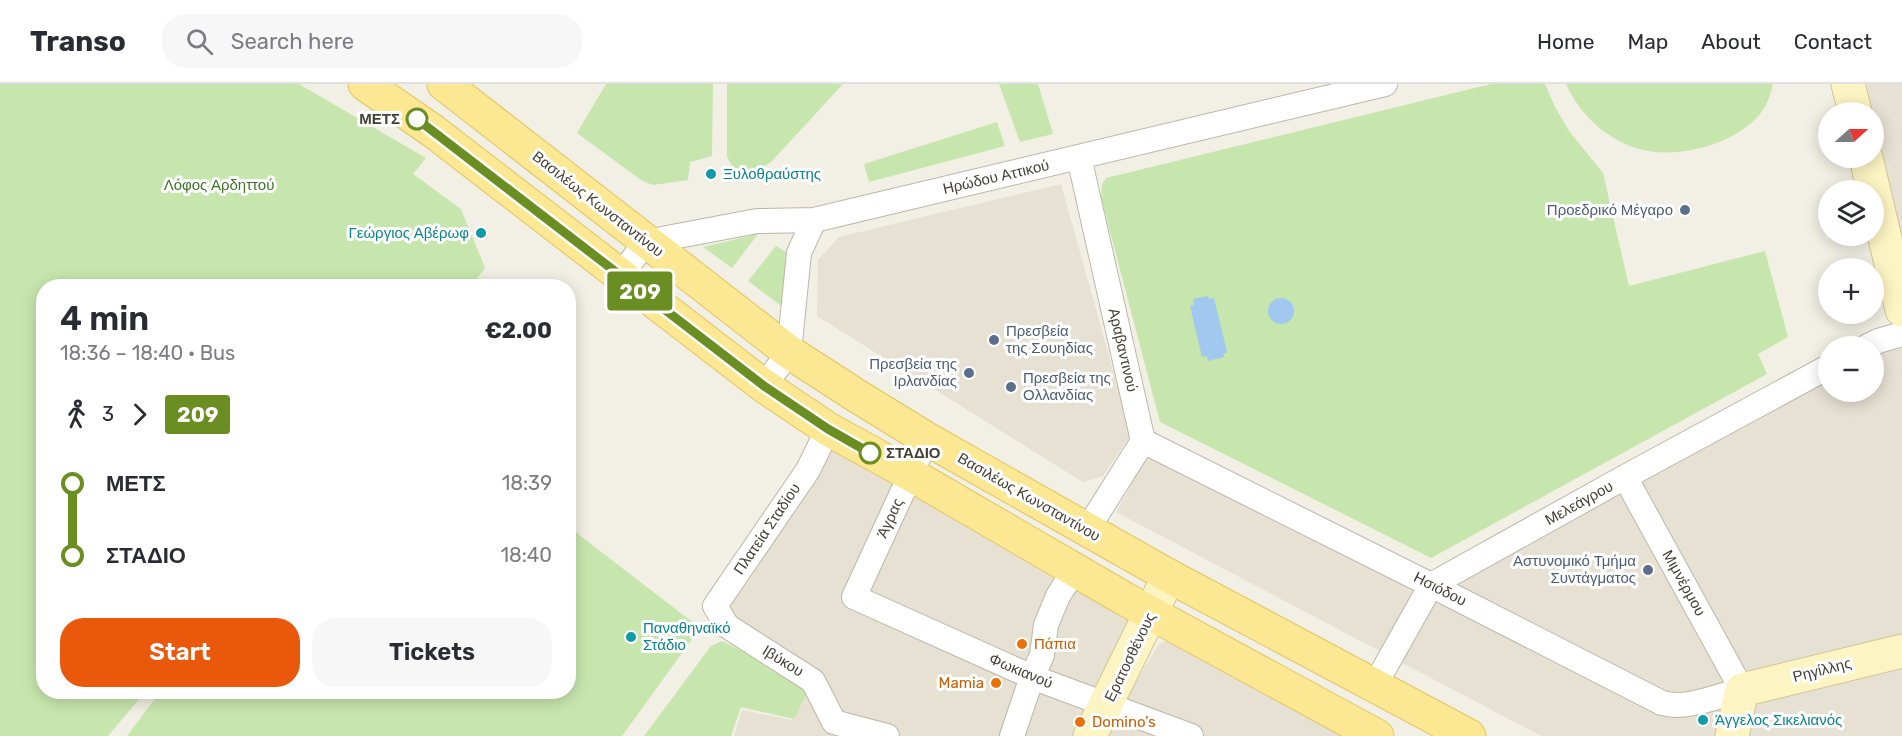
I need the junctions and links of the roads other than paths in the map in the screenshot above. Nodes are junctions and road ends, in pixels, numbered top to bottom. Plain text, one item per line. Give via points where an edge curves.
1 (365, 84) edge
2 (444, 84) edge
3 (1384, 84) edge
4 (1848, 84) edge
5 (1852, 102) edge
6 (1079, 157) junction
7 (1868, 168) edge
8 (814, 220) junction
9 (646, 242) junction
10 (620, 276) junction
11 (1902, 310) edge
12 (1902, 334) edge
13 (1884, 339) edge
14 (789, 352) junction
15 (1818, 372) edge
16 (764, 386) junction
17 (828, 429) junction
18 (927, 439) junction
19 (1143, 441) junction
20 (910, 474) junction
21 (1625, 477) junction
22 (1087, 530) junction
23 (1074, 571) junction
24 (1169, 576) junction
25 (1431, 585) junction
26 (854, 597) joint
27 (1151, 614) junction
28 (727, 627) joint
29 (1902, 651) edge
30 (1032, 677) junction
31 (1375, 685) junction
32 (1742, 690) junction
33 (1107, 704) junction
34 (1358, 732) edge
35 (887, 736) edge
36 (1012, 736) edge
37 (1090, 736) edge
38 (1191, 736) edge
39 (1469, 736) edge
40 (1732, 736) edge

1 - 10 main road via 433,131
2 - 9 main road, Βασιλέως Κωνσταντίνου
3 - 6 street, Ηρώδου Αττικού
4 - 5 street
6 - 8 street, Ηρώδου Αττικού
6 - 19 street, Αραβαντινού
7 - 11 street
8 - 9 street, Ηρώδου Αττικού via 757,220
8 - 14 street via 799,253
9 - 10 street
9 - 14 main road, Βασιλέως Κωνσταντίνου
10 - 16 main road
12 - 13 street
14 - 16 street
14 - 18 main road, Βασιλέως Κωνσταντίνου
15 - 21 street, Μελεάγρου
16 - 17 main road
17 - 20 main road
17 - 28 street, Πλατεία Σταδίου via 808,470 715,606
18 - 20 street, Άγρας
18 - 22 main road, Βασιλέως Κωνσταντίνου
19 - 22 street
19 - 25 street, Ησιόδου
20 - 23 main road
20 - 26 street, Άγρας
21 - 25 street, Μελεάγρου
21 - 32 street, Μιμνέρμου
22 - 24 main road, Βασιλέως Κωνσταντίνου
23 - 27 main road
23 - 30 street via 1046,625 1042,655
24 - 27 street, Ερατοσθένους
24 - 31 main road, Βασιλέως Κωνσταντίνου
25 - 31 street
25 - 32 street, Ησιόδου via 1662,703 1687,704
26 - 30 street, Φωκιανού
27 - 33 street, Ερατοσθένους
27 - 34 main road
28 - 35 street, Ιβύκου via 813,681 834,722
29 - 32 street, Ρηγίλλης
30 - 33 street, Φωκιανού
30 - 36 street
31 - 39 main road, Βασιλέως Κωνσταντίνου
32 - 40 street
33 - 37 street, Ερατοσθένους
33 - 38 street, Φωκιανού

